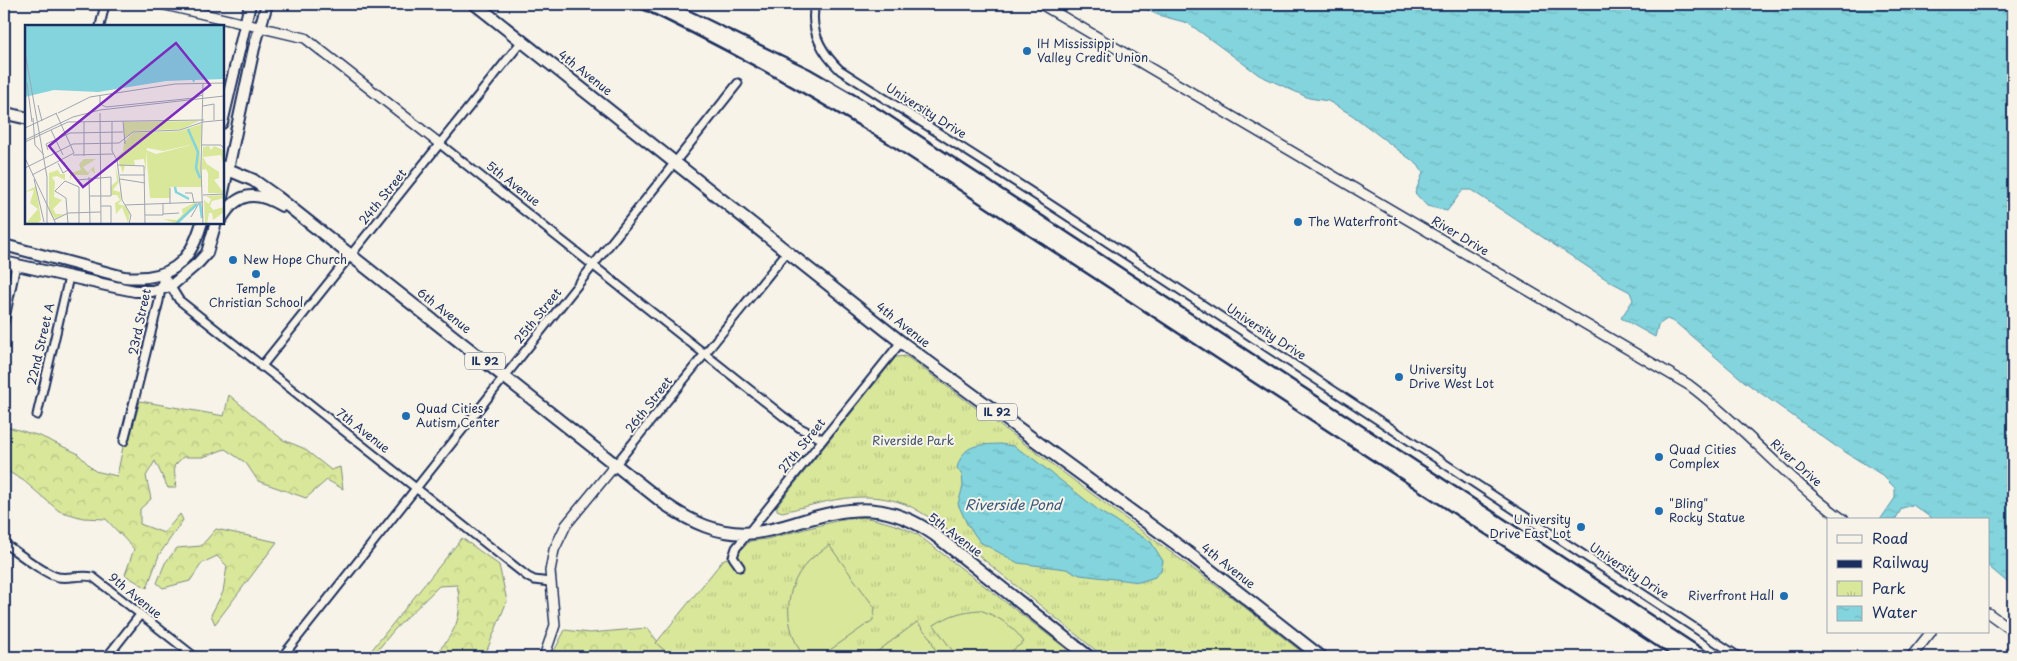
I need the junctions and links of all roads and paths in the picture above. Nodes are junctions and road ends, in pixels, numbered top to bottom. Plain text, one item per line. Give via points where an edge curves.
1 (105, 4) edge
2 (161, 4) edge
3 (250, 4) edge
4 (267, 4) edge
5 (475, 4) edge
6 (815, 4) edge
7 (1041, 4) edge
8 (245, 24) junction
9 (100, 25) edge
10 (260, 27) junction
11 (522, 41) junction
12 (738, 83) dead end
13 (4, 113) edge
14 (224, 114) edge
15 (25, 118) edge
16 (440, 144) junction
17 (675, 162) junction
18 (225, 168) edge
19 (224, 215) edge
20 (201, 224) edge
21 (215, 224) edge
22 (220, 224) edge
23 (312, 225) junction
24 (4, 245) edge
25 (787, 252) junction
26 (207, 253) junction
27 (351, 255) junction
28 (4, 262) edge
29 (16, 265) junction
30 (593, 265) junction
31 (163, 274) junction
32 (68, 277) junction
33 (171, 286) junction
34 (160, 288) junction
35 (4, 323) edge
36 (901, 342) junction
37 (706, 354) junction
38 (261, 366) junction
39 (504, 376) junction
40 (37, 415) dead end
41 (822, 439) junction
42 (124, 441) dead end
43 (616, 464) junction
44 (415, 488) junction
45 (1842, 518) edge
46 (750, 533) junction
47 (4, 543) edge
48 (740, 567) dead end
49 (550, 582) junction
50 (1990, 614) edge
51 (140, 615) junction
52 (2013, 631) edge
53 (1929, 634) edge
54 (107, 657) edge
55 (195, 657) edge
56 (282, 657) edge
57 (544, 657) edge
58 (1089, 657) edge
59 (1321, 657) edge
60 (1740, 657) edge
61 (1911, 657) edge

1 - 9 street
2 - 8 street, 5th Avenue
3 - 8 main road
4 - 10 main road
5 - 11 main road, 4th Avenue / IL 92
6 - 60 street, University Drive via 817,37 823,50 840,70
7 - 45 street, River Drive via 1689,385
8 - 10 street, 5th Avenue
8 - 14 main road
10 - 16 street, 5th Avenue via 310,41
10 - 18 main road
11 - 16 street, 24th Street
11 - 17 main road, 4th Avenue / IL 92
12 - 17 street, 25th Street
13 - 15 main road
16 - 27 street, 24th Street
16 - 30 street, 5th Avenue
17 - 25 main road, 4th Avenue / IL 92
17 - 30 street, 25th Street
18 - 23 main road, 6th Avenue / IL 92 via 265,188
19 - 23 main road via 238,200 260,196 269,198
20 - 31 main road, 23rd Street via 189,255
21 - 26 main road, 23rd Street
22 - 26 main road
23 - 27 main road, 6th Avenue / IL 92
24 - 31 main road via 124,277
25 - 36 main road, 4th Avenue / IL 92
25 - 37 street, 26th Street
26 - 33 main road, 23rd Street
27 - 38 street, 24th Street
27 - 39 main road, 6th Avenue / IL 92
28 - 29 main road
29 - 32 main road
29 - 35 street
30 - 37 street, 5th Avenue
30 - 39 street, 25th Street
31 - 33 street, 7th Avenue
31 - 34 street, 23rd Street
32 - 34 main road via 135,291
32 - 40 street, 22nd Street A
33 - 34 main road
33 - 38 street, 7th Avenue via 179,300
34 - 42 street, 23rd Street
36 - 41 street, 27th Street
36 - 59 main road, 4th Avenue / IL 92 via 1187,552
37 - 41 street, 5th Avenue via 800,428
37 - 43 street, 26th Street
38 - 44 street, 7th Avenue
39 - 43 main road, 6th Avenue / IL 92
39 - 44 street, 25th Street
41 - 46 street, 27th Street
43 - 46 main road, 6th Avenue / IL 92 via 690,520 720,530
43 - 49 street, 26th Street via 563,532 552,557
44 - 49 street, 7th Avenue via 528,576
44 - 56 street, 25th Street
46 - 48 street, 27th Street via 734,552 733,557
46 - 58 main road, 5th Avenue / IL 92 via 835,511 866,509 894,513 935,535
47 - 51 street, 9th Avenue via 56,576 93,577
49 - 57 street via 555,625
50 - 52 street
51 - 54 street
51 - 55 street, 9th Avenue
53 - 61 street

